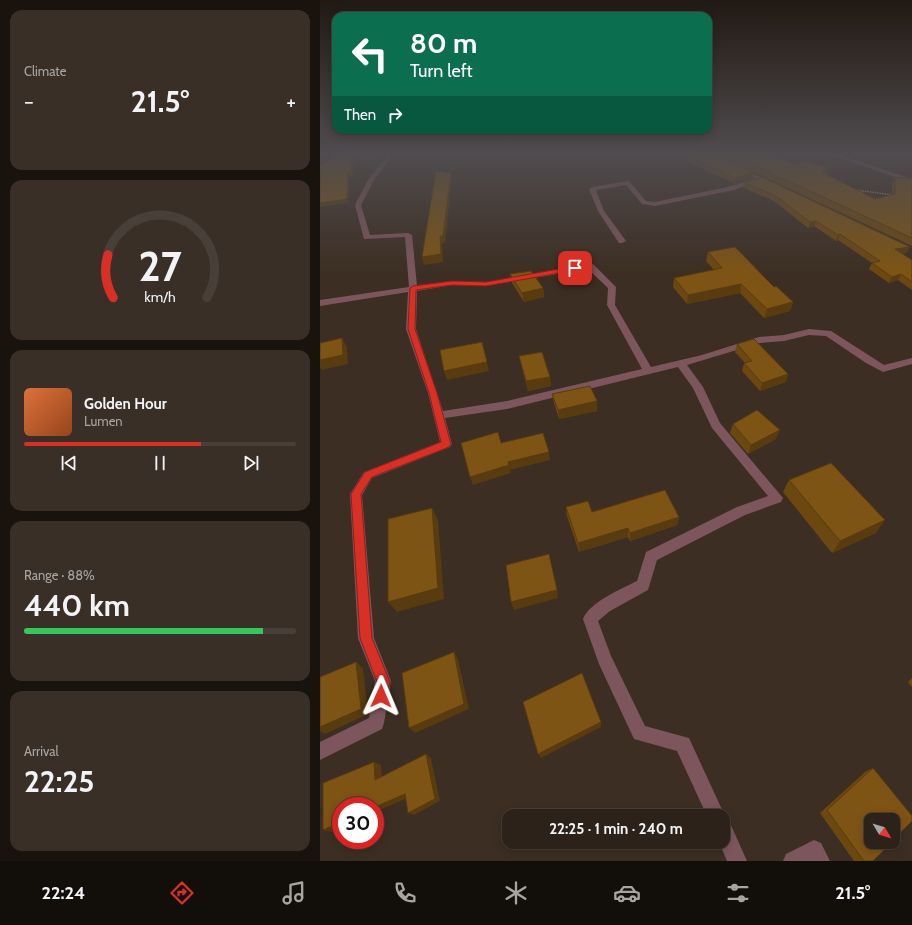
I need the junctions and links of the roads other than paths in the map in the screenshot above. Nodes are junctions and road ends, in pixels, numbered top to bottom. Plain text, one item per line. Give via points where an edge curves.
1 (364, 193) edge
2 (594, 193) edge
3 (636, 193) edge
4 (708, 193) edge
5 (622, 240) dead end
6 (413, 288) junction
7 (320, 303) edge
8 (912, 361) edge
9 (680, 364) junction
10 (648, 371) junction
11 (438, 415) junction
12 (320, 751) edge
13 (713, 809) edge
14 (730, 846) edge
15 (737, 861) edge
16 (793, 861) edge
17 (820, 861) edge

1 - 6 street via 358,205 367,237 408,235
2 - 5 street via 601,210
3 - 4 street via 644,203 655,204
6 - 7 street
6 - 10 street via 452,283 486,284 590,266 612,287 611,305
6 - 11 street via 411,329
8 - 9 street via 882,369 828,333 809,332 759,340
9 - 10 street
9 - 13 street via 698,387 716,425 777,498 741,511 651,556 643,585 605,606 590,619 604,659 640,733 683,744
10 - 11 street via 507,405
11 - 12 street via 446,444 368,475 356,494 366,638 383,682 376,724
14 - 15 street
16 - 17 street via 814,850

